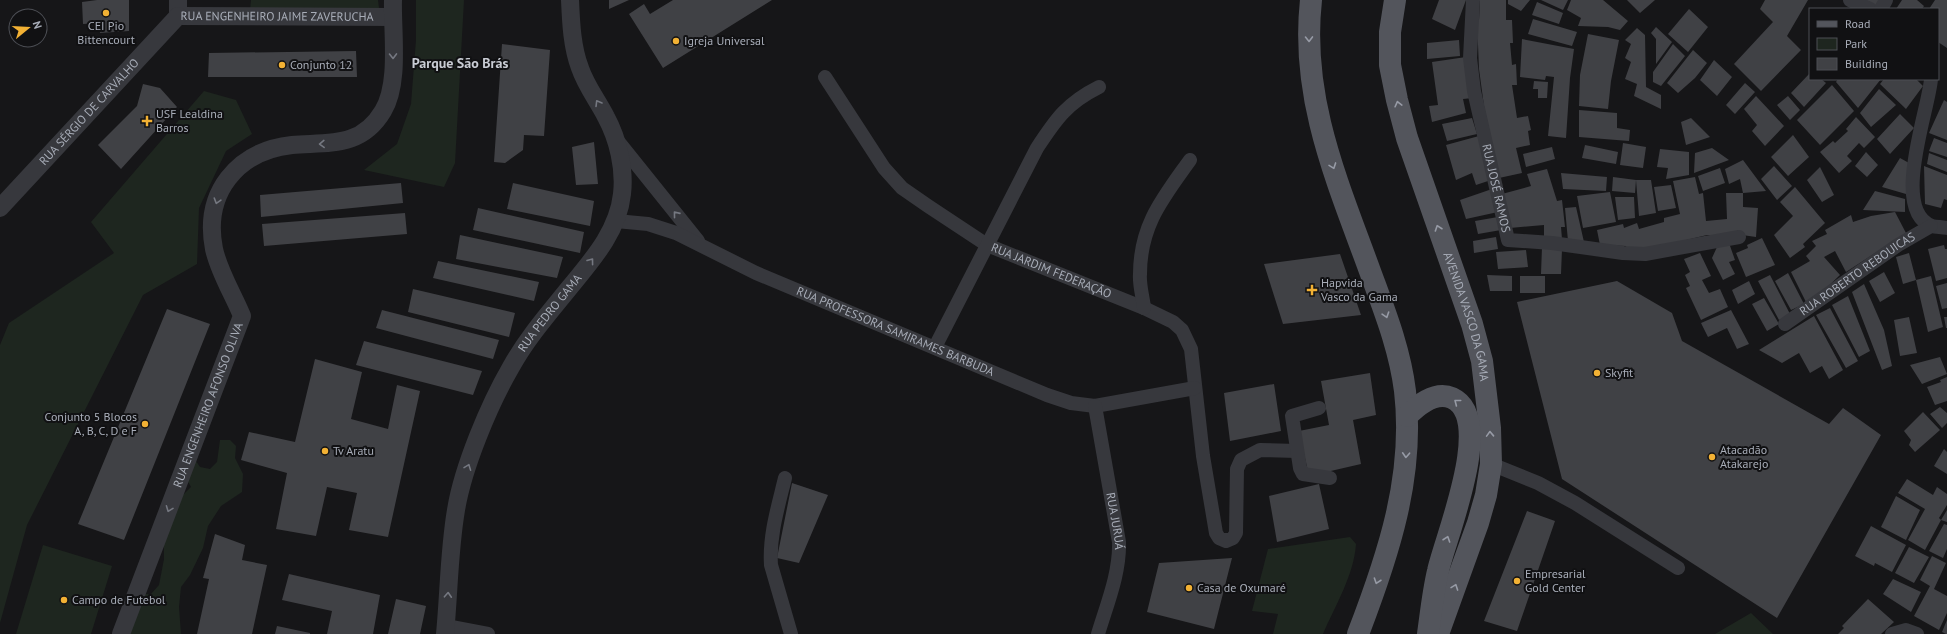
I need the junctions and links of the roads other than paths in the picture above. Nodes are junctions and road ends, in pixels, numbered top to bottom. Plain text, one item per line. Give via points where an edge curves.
1 (570, 0) edge
2 (1311, 0) edge
3 (1395, 0) edge
4 (1473, 0) edge
5 (1850, 0) edge
6 (178, 8) edge
7 (392, 8) edge
8 (1868, 8) edge
9 (825, 77) dead end
10 (1931, 80) edge
11 (1099, 86) dead end
12 (615, 138) junction
13 (1190, 160) dead end
14 (0, 208) edge
15 (616, 221) junction
16 (1931, 226) junction
17 (1947, 228) edge
18 (1738, 238) dead end
19 (701, 244) junction
20 (987, 245) junction
21 (1144, 308) junction
22 (1785, 324) dead end
23 (935, 348) junction
24 (1195, 388) junction
25 (1095, 406) junction
26 (1319, 408) dead end
27 (1407, 416) junction
28 (1297, 451) junction
29 (1491, 464) junction
30 (784, 478) dead end
31 (1330, 478) dead end
32 (1678, 568) dead end
33 (446, 630) edge
34 (121, 634) edge
35 (488, 634) edge
36 (791, 634) edge
37 (1098, 634) edge
38 (1358, 634) edge
39 (1428, 634) edge
40 (1438, 634) edge
41 (1892, 634) edge
42 (1916, 634) edge

12 -> 1 street, RUA PEDRO GAMA via 580,68 571,24
2 -> 27 main road via 1308,23 1309,54 1311,83 1318,116 1329,156 1395,343 1404,383
29 -> 3 main road, AVENIDA VASCO DA GAMA via 1482,361 1472,324 1407,138 1397,100 1390,65 1390,32
4 - 18 street, RUA JOSÉ RAMOS via 1470,58 1474,91 1508,240 1645,254
5 - 8 street
6 - 7 street, RUA ENGENHEIRO JAIME ZAVERUCHA
6 - 14 street, RUA SÉRGIO DE CARVALHO
7 -> 34 street, RUA ENGENHEIRO AFONSO OLIVA via 391,89 384,110 374,124 362,134 348,140 271,149 239,166 230,174 221,189 212,224 214,249 242,316
9 - 20 street, RUA JARDIM FEDERAÇÃO via 869,146 902,188
10 - 16 street via 1917,144 1912,187 1914,203 1921,217
11 - 20 street via 1067,106 1051,126
12 - 15 street, RUA PEDRO GAMA via 622,177 622,194
19 -> 12 street, RUA PROFESSORA SAMIRAMES BARBUDA
13 - 21 street via 1151,217 1145,233 1140,275
15 - 19 street, RUA PROFESSORA SAMIRAMES BARBUDA via 662,227
33 -> 15 street, RUA PEDRO GAMA via 456,508 465,474 490,408 523,347 590,262
16 - 17 street
16 - 22 street, RUA ROBERTO REBOUICAS via 1898,245
19 - 23 street, RUA PROFESSORA SAMIRAMES BARBUDA via 756,273
20 - 21 street, RUA JARDIM FEDERAÇÃO
20 - 23 street
21 - 24 street, RUA JARDIM FEDERAÇÃO via 1173,322 1182,330 1191,349
23 - 25 street, RUA PROFESSORA SAMIRAMES BARBUDA via 1048,396 1071,403
24 - 25 street
24 - 28 street, RUA JARDIM FEDERAÇÃO via 1216,533 1221,540 1230,540 1236,533 1237,468 1241,460 1260,450
25 - 37 street, RUA JURUÁ via 1119,542 1113,586
26 - 28 street via 1292,416
27 -> 38 main road via 1406,469 1395,529
39 -> 27 main road via 1438,571 1467,472 1469,431 1462,405 1448,396 1426,401
28 - 31 street via 1303,474
29 - 32 street via 1538,483 1575,503
40 -> 29 main road, AVENIDA VASCO DA GAMA via 1478,523
30 - 36 street via 770,553 771,565
33 - 35 street
41 - 42 street via 1906,630

